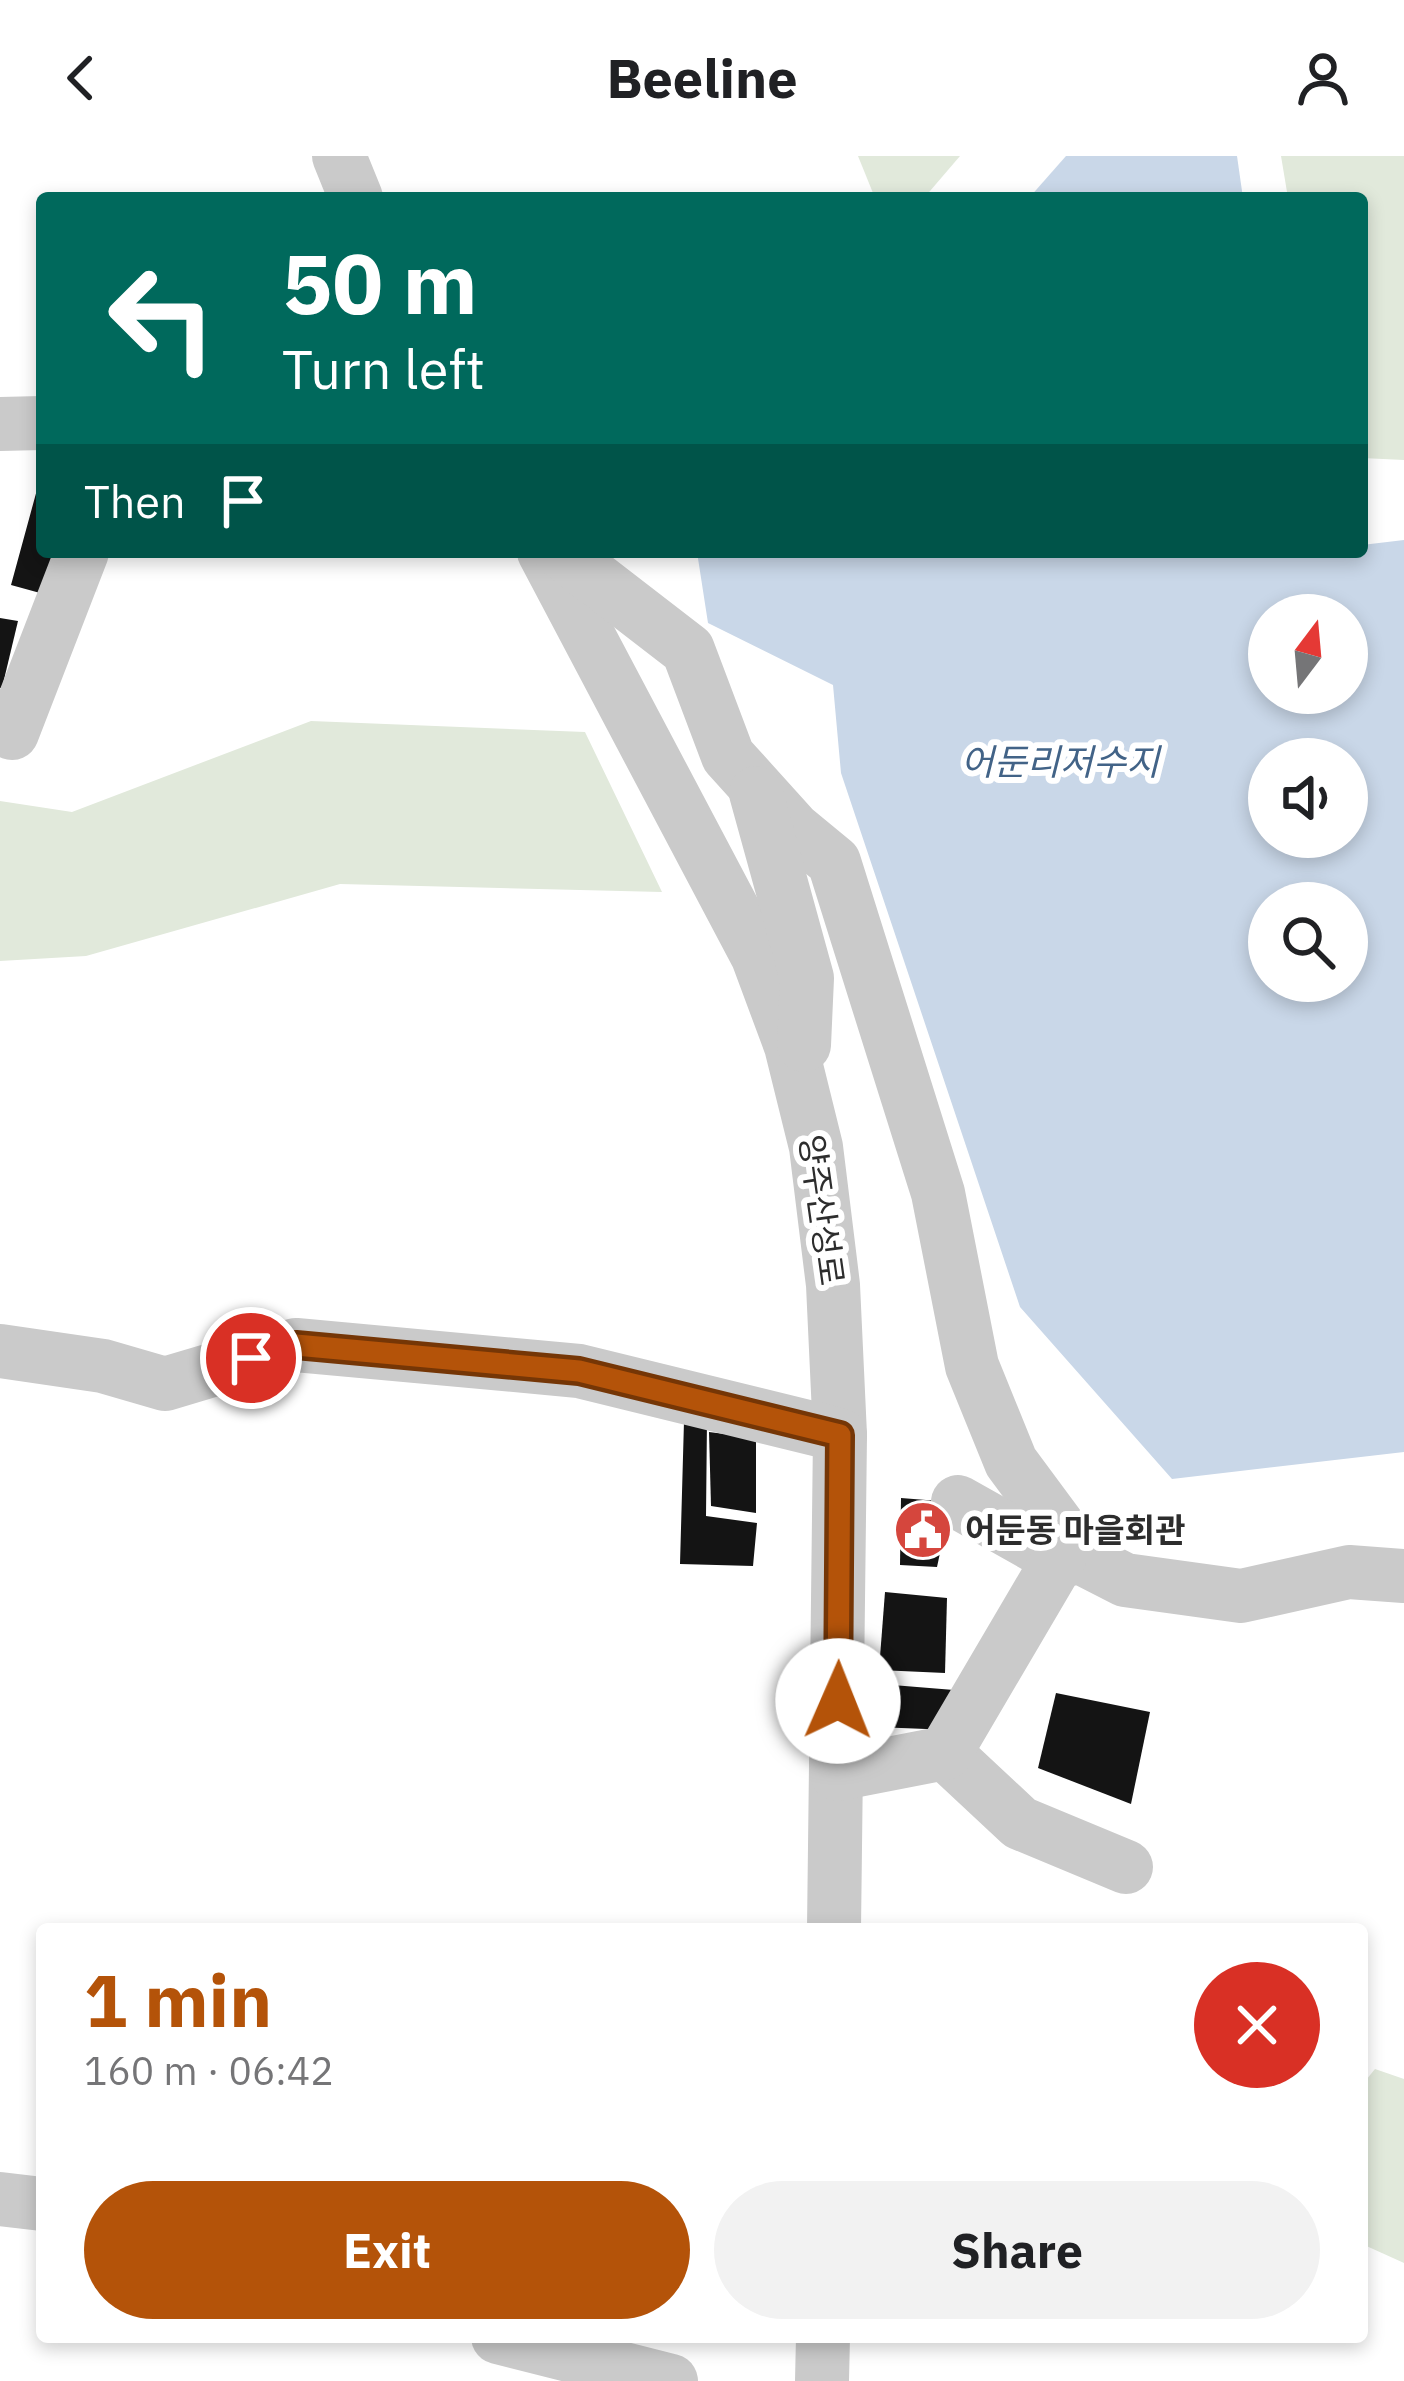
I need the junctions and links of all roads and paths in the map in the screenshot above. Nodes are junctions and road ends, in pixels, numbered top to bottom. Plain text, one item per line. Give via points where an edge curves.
1 (339, 156) edge
2 (354, 192) edge
3 (36, 423) edge
4 (0, 424) edge
5 (80, 558) edge
6 (547, 558) edge
7 (569, 558) edge
8 (12, 733) dead end
9 (754, 785) junction
10 (802, 1086) junction
11 (0, 1351) edge
12 (840, 1435) junction
13 (958, 1502) dead end
14 (1071, 1559) junction
15 (1404, 1576) edge
16 (945, 1753) junction
17 (837, 1774) junction
18 (1126, 1868) dead end
19 (834, 1923) edge
20 (0, 2199) edge
21 (36, 2203) edge
22 (522, 2343) edge
23 (823, 2343) edge
24 (671, 2381) edge
25 (822, 2381) edge

1 - 2 street
3 - 4 street
5 - 8 street
6 - 10 street, 양주산성로 via 758,957
7 - 9 street via 688,650 728,756
9 - 10 street via 807,978
9 - 14 street via 834,862 938,1193 972,1366 1012,1462
10 - 12 street, 양주산성로 via 826,1211
11 - 12 street via 165,1384 296,1345 579,1371
12 - 17 street, 양주산성로
13 - 14 street
14 - 15 street via 1125,1580 1241,1597 1348,1571
14 - 16 street
16 - 17 street
16 - 18 street via 1021,1823
17 - 19 street, 양주산성로
20 - 21 street
22 - 24 street
23 - 25 street

